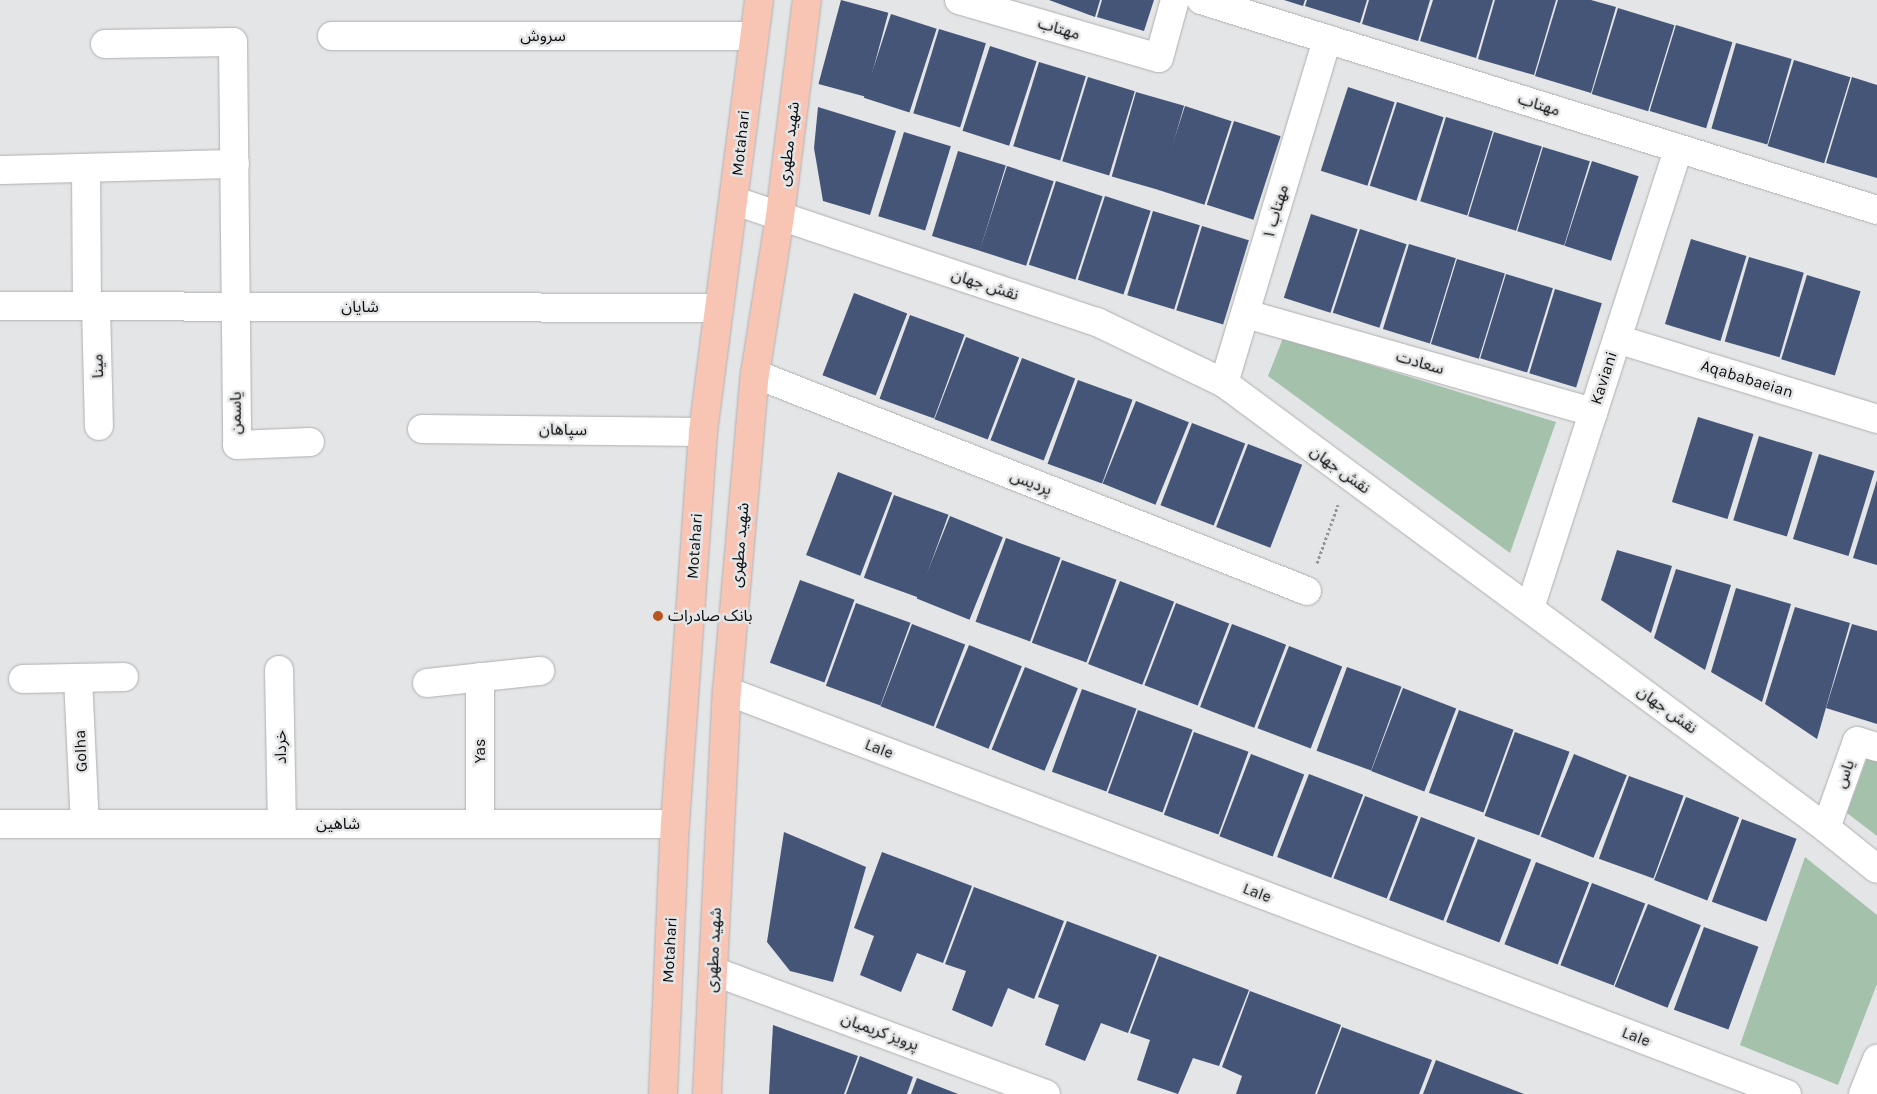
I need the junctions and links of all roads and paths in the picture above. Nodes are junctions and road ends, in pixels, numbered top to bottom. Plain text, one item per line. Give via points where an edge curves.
1 (759, 0) edge
2 (807, 0) edge
3 (959, 0) edge
4 (1175, 0) edge
5 (1201, 0) edge
6 (332, 36) dead end
7 (754, 36) junction
8 (1327, 39) junction
9 (105, 44) dead end
10 (1678, 149) junction
11 (235, 164) junction
12 (86, 168) junction
13 (0, 170) edge
14 (735, 201) junction
15 (1877, 210) edge
16 (780, 216) junction
17 (0, 306) edge
18 (91, 306) junction
19 (236, 306) junction
20 (720, 308) junction
21 (1246, 314) junction
22 (1617, 339) junction
23 (755, 374) junction
24 (1224, 383) junction
25 (1593, 412) junction
26 (1877, 419) edge
27 (99, 426) dead end
28 (422, 429) dead end
29 (704, 432) junction
30 (310, 442) dead end
31 (1348, 476) junction
32 (1308, 591) joint
33 (1530, 608) junction
34 (279, 670) dead end
35 (540, 671) dead end
36 (124, 677) dead end
37 (480, 677) junction
38 (78, 678) junction
39 (23, 679) dead end
40 (427, 683) dead end
41 (727, 691) junction
42 (1877, 747) edge
43 (0, 824) edge
44 (85, 824) junction
45 (282, 824) junction
46 (480, 824) junction
47 (675, 824) junction
48 (1826, 828) junction
49 (1877, 869) edge
50 (713, 971) junction
51 (1877, 1059) edge
52 (663, 1094) edge
53 (707, 1094) edge
54 (1046, 1094) edge
55 (1787, 1094) edge
56 (1863, 1094) edge

1 - 7 main road, Motahari
2 - 16 main road, شهید مطهری
3 - 4 street, مهتاب via 1158,58
5 - 8 street, مهتاب
6 - 7 street, سروش
7 - 14 main road, Motahari
8 - 10 street, مهتاب
8 - 21 street, مهتاب ۱
9 - 11 street via 233,42
10 - 15 street, مهتاب
10 - 22 street, Kaviani
11 - 12 street
11 - 19 street
12 - 13 street
12 - 18 street, مینا
14 - 16 street, نقش جهان
14 - 20 main road, Motahari
16 - 23 main road, شهید مطهری
16 - 24 street, نقش جهان via 1097,322
17 - 18 street, شایان
18 - 19 street, شایان
18 - 27 street, مینا
19 - 20 street, شایان
19 - 30 street, یاسمن via 236,445
20 - 29 main road, Motahari
21 - 24 street, مهتاب ۱
21 - 25 street, سعادت
22 - 25 street, Kaviani
22 - 26 street, Aqababaeian
23 - 32 street, پردیس
23 - 41 main road, شهید مطهری
24 - 31 street, نقش جهان
25 - 33 street, Kaviani
28 - 29 street, سپاهان
29 - 47 main road, Motahari
31 - 32 path
31 - 33 street, نقش جهان
33 - 48 street, نقش جهان
34 - 45 street, خرداد
35 - 37 street
36 - 38 street
37 - 40 street
37 - 46 street, Yas
38 - 39 street
38 - 44 street, Golha
41 - 50 main road, شهید مطهری
41 - 55 street, Lale
42 - 48 street, یاس via 1857,741
43 - 44 street, شاهین
44 - 45 street, شاهین
45 - 46 street, شاهین
46 - 47 street, شاهین
47 - 52 main road, Motahari
48 - 49 street, نقش جهان
50 - 53 main road, شهید مطهری
50 - 54 street, پرویز کریمیان
51 - 56 street

